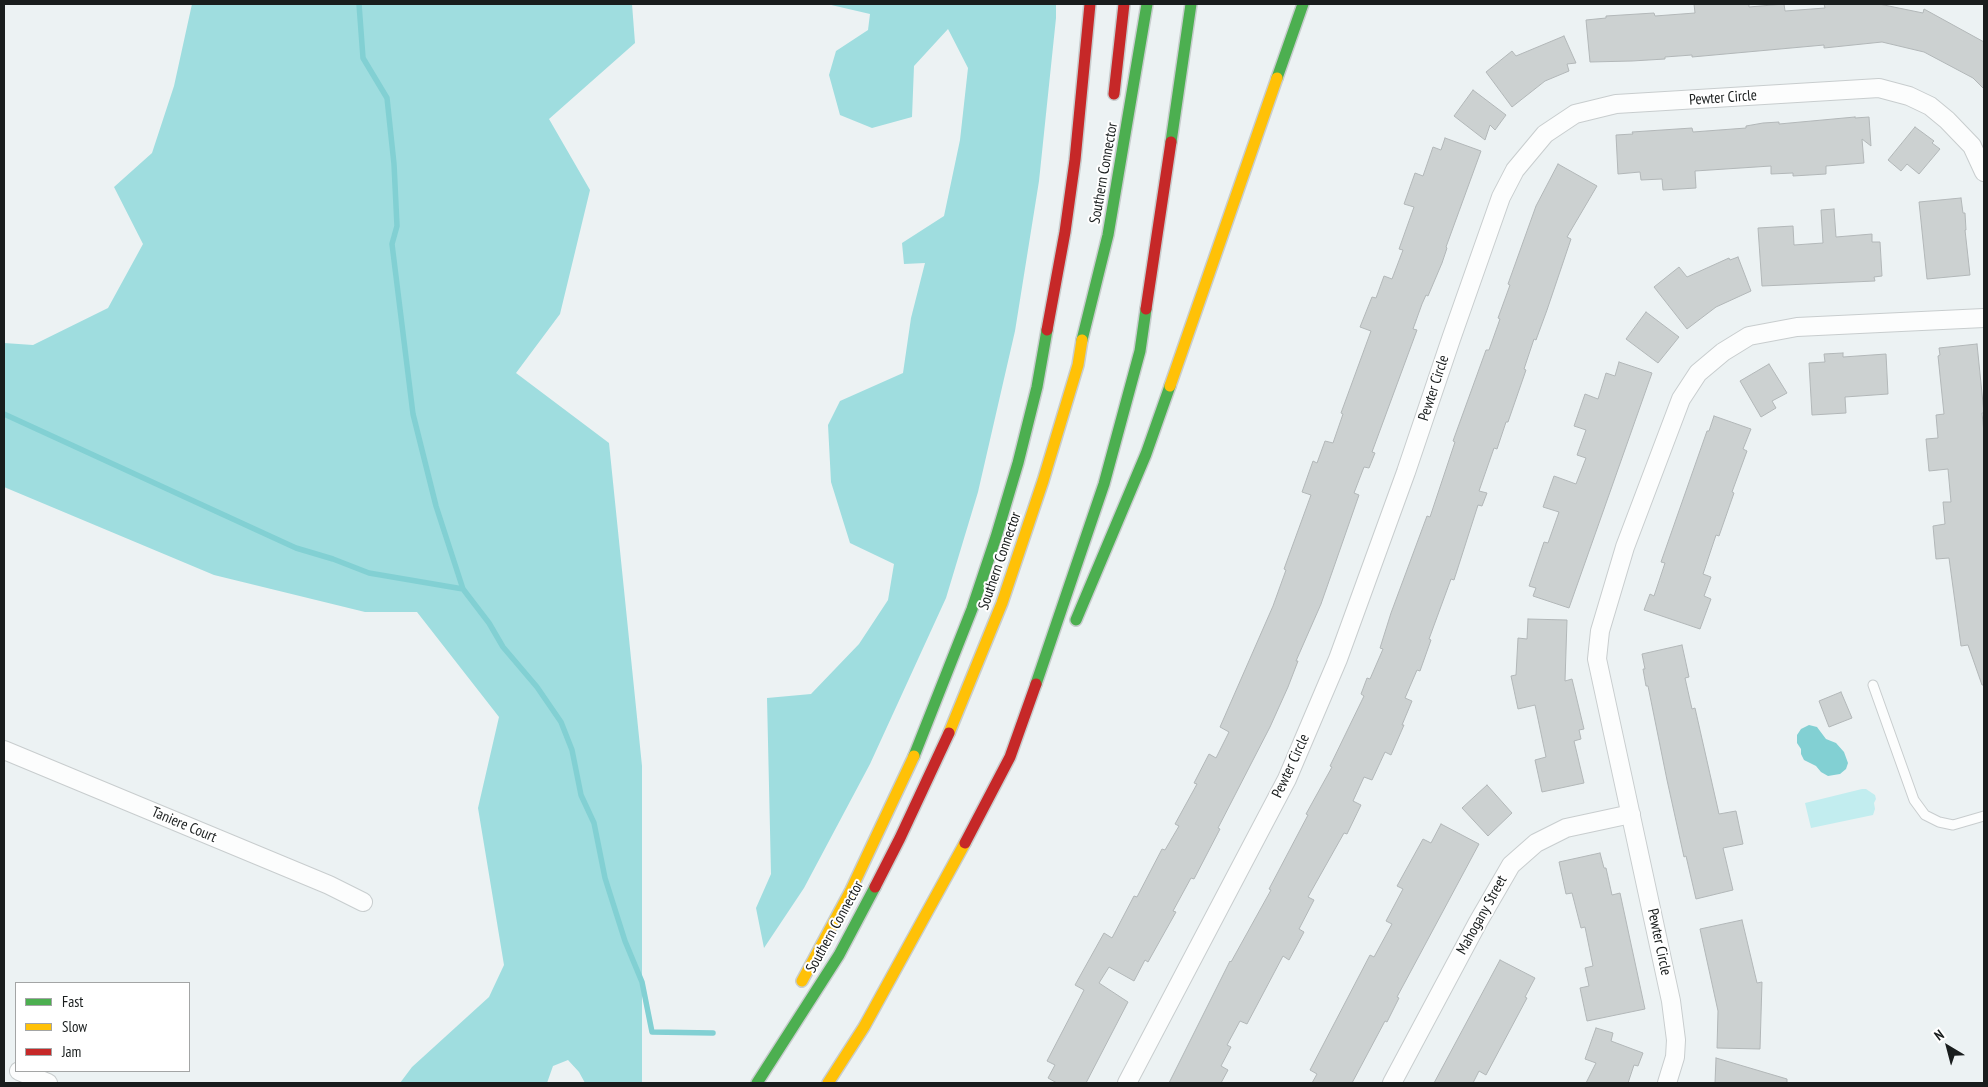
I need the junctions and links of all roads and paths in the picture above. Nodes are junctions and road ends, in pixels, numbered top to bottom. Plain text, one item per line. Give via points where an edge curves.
1 (1090, 4) edge
2 (1124, 4) edge
3 (1147, 4) edge
4 (1190, 4) edge
5 (1199, 4) edge
6 (1303, 4) edge
7 (1182, 62) junction
8 (1112, 110) dead end
9 (1984, 172) edge
10 (1096, 236) dead end
11 (1984, 318) edge
12 (1084, 333) junction
13 (1070, 635) dead end
14 (1050, 680) dead end
15 (1873, 686) dead end
16 (4, 750) edge
17 (1010, 756) junction
18 (1631, 814) junction
19 (1984, 816) edge
20 (363, 902) dead end
21 (795, 992) dead end
22 (22, 1072) edge
23 (48, 1083) edge
24 (757, 1083) edge
25 (828, 1083) edge
26 (1126, 1083) edge
27 (1392, 1083) edge
28 (1667, 1083) edge

1 - 21 highway via 1065,232 1037,387 996,537 972,609 916,751 851,890
2 - 8 highway
3 - 12 highway, Southern Connector via 1108,235
4 - 7 highway
5 - 7 highway
6 - 13 highway via 1146,454
7 - 17 highway via 1140,351 1104,484
9 - 26 street, Pewter Circle via 1972,146 1936,111 1909,96 1879,88 1616,104 1575,114 1545,134 1516,170 1501,197 1341,650 1287,779
10 - 12 highway via 1086,289
11 - 18 street, Pewter Circle via 1797,327 1749,336 1698,373 1681,399 1625,547 1600,631 1597,659
12 - 24 highway, Southern Connector via 1078,365 1044,481 1002,603 955,721 839,956
14 - 17 highway
15 - 19 lane via 1914,800 1925,815 1953,825
16 - 20 street, Taniere Court
17 - 25 highway via 869,1018
18 - 27 street, Mahogany Street via 1566,828 1536,843 1510,865
18 - 28 street, Pewter Circle via 1671,1001 1676,1040 1675,1058
22 - 23 street

